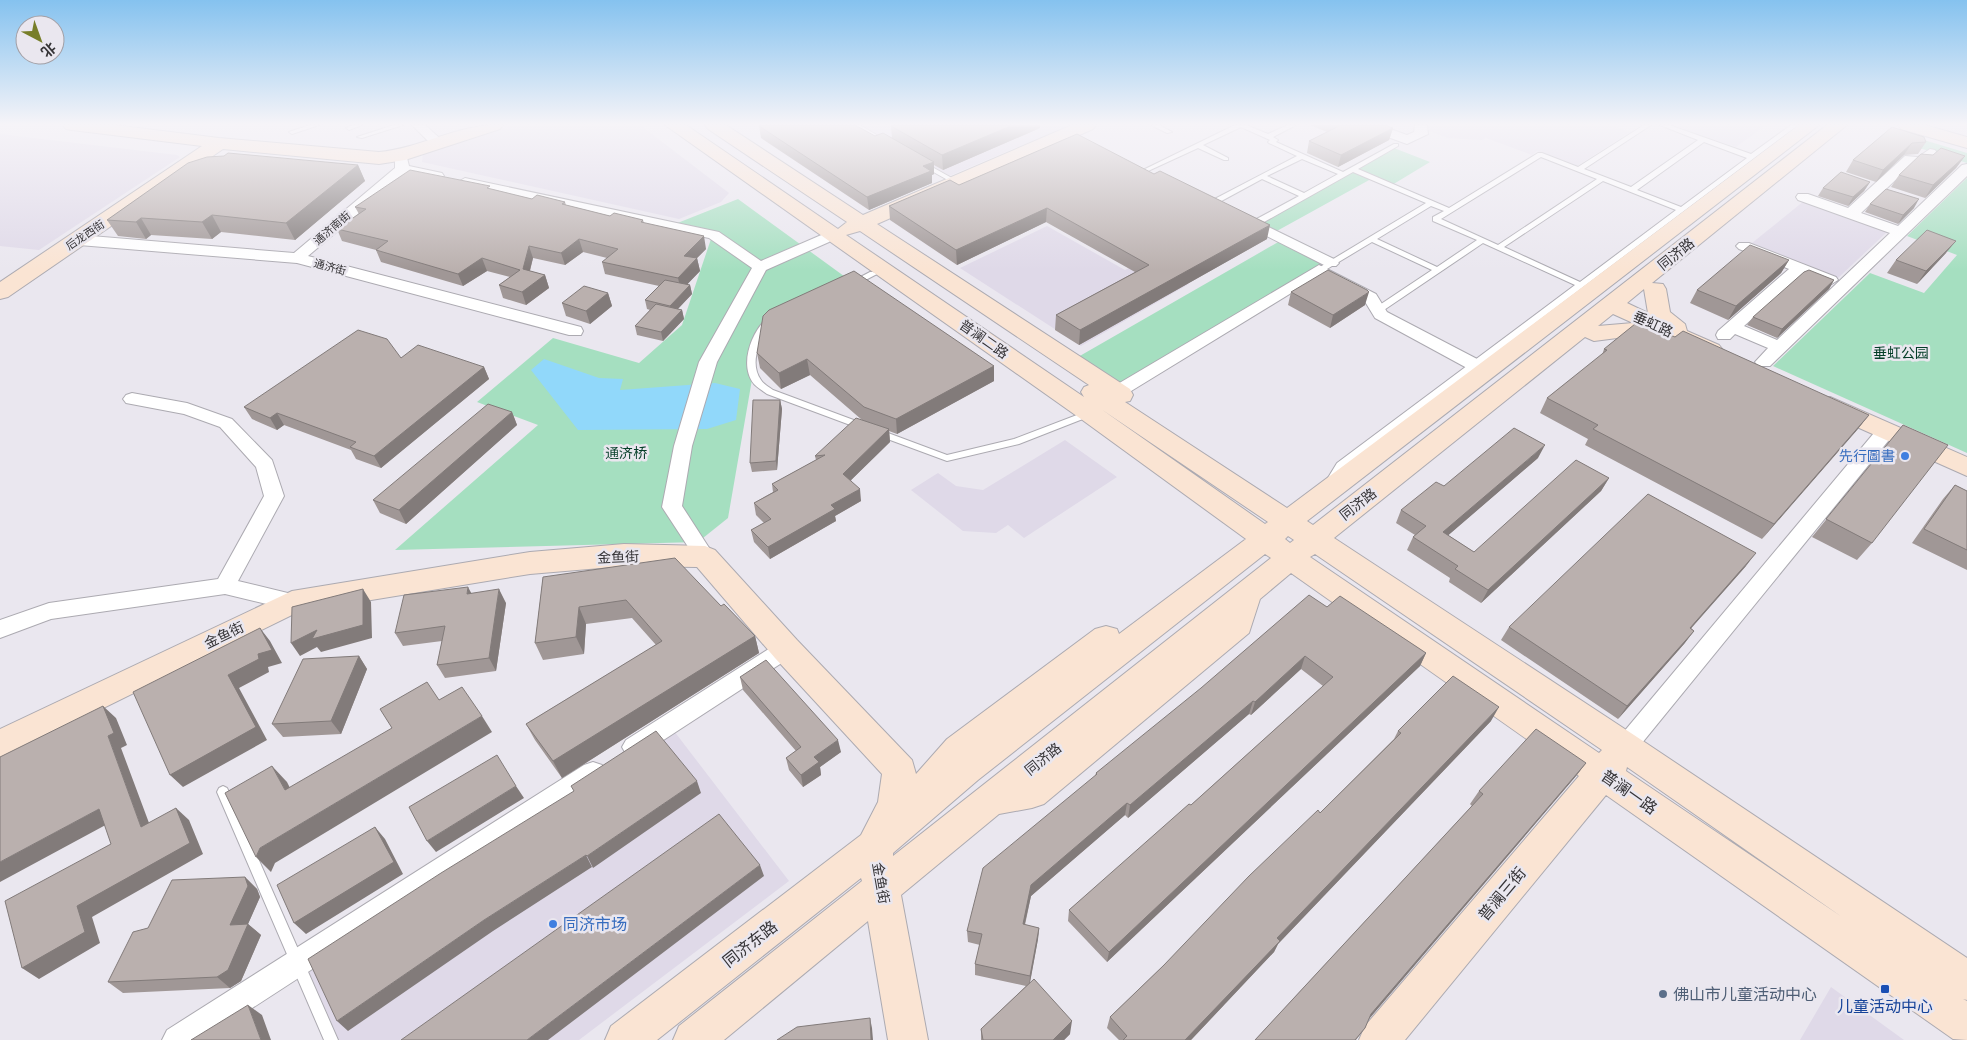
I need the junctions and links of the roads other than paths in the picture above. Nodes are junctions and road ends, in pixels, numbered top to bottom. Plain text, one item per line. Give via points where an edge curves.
1 (175, 174) edge
2 (388, 174) edge
3 (450, 174) edge
4 (744, 174) edge
5 (751, 174) edge
6 (764, 174) edge
7 (773, 174) edge
8 (940, 174) edge
9 (976, 174) edge
10 (1154, 174) edge
11 (1267, 174) edge
12 (1343, 174) edge
13 (1363, 174) edge
14 (1509, 174) edge
15 (1589, 174) edge
16 (1655, 174) edge
17 (1729, 174) edge
18 (1743, 174) edge
19 (1786, 174) edge
20 (1791, 174) edge
21 (1894, 174) edge
22 (1956, 174) edge
23 (1262, 176) junction
24 (1163, 178) edge
25 (1602, 179) junction
26 (954, 182) junction
27 (1860, 183) edge
28 (1878, 189) junction
29 (1632, 190) junction
30 (1196, 195) edge
31 (1894, 195) edge
32 (1304, 196) junction
33 (1803, 197) dead end
34 (1911, 200) edge
35 (1211, 202) junction
36 (1431, 203) junction
37 (1927, 206) junction
38 (1682, 210) junction
39 (1418, 211) junction
40 (1449, 211) junction
41 (1851, 214) junction
42 (1436, 219) junction
43 (1254, 224) junction
44 (842, 231) junction
45 (1900, 232) junction
46 (1372, 239) junction
47 (79, 240) junction
48 (1482, 240) junction
49 (1744, 246) dead end
50 (1498, 248) junction
51 (297, 258) junction
52 (760, 266) junction
53 (1325, 267) junction
54 (1800, 268) junction
55 (1437, 270) junction
56 (873, 274) junction
57 (1604, 275) junction
58 (1581, 285) junction
59 (847, 286) edge
60 (1844, 286) junction
61 (1655, 289) junction
62 (0, 292) edge
63 (1378, 310) junction
64 (1557, 310) junction
65 (1607, 312) junction
66 (777, 317) edge
67 (574, 330) dead end
68 (1699, 345) junction
69 (1780, 347) junction
70 (1747, 363) junction
71 (1473, 364) junction
72 (1779, 382) edge
73 (1117, 392) junction
74 (1806, 394) edge
75 (132, 399) dead end
76 (1083, 416) junction
77 (1886, 431) junction
78 (1967, 468) edge
79 (1325, 494) junction
80 (1244, 495) junction
81 (1289, 540) junction
82 (705, 557) junction
83 (1220, 574) joint
84 (225, 586) junction
85 (292, 602) junction
86 (0, 629) edge
87 (786, 649) junction
88 (0, 744) edge
89 (1613, 760) junction
90 (223, 792) edge
91 (874, 847) junction
92 (882, 889) junction
93 (298, 962) junction
94 (1967, 981) edge
95 (1967, 1025) edge
96 (177, 1040) edge
97 (331, 1040) edge
98 (625, 1040) edge
99 (693, 1040) edge
100 (908, 1040) edge
101 (1379, 1040) edge

1 - 47 main road, 后龙西街
2 - 51 street, 通济南街
3 - 52 street via 714,235
4 - 44 main road
5 - 44 main road, 普澜二路
6 - 44 main road, 普澜二路
7 - 44 main road
8 - 26 lane
9 - 26 main road
10 - 24 street
11 - 23 lane
12 - 32 lane
13 - 36 lane
14 - 40 lane
15 - 25 lane
16 - 29 lane
17 - 38 lane
18 - 57 main road, 同济路
19 - 65 main road, 同济路
20 - 61 main road
21 - 28 street
22 - 37 street
23 - 32 lane
23 - 35 lane
25 - 29 lane
25 - 50 lane
26 - 44 main road
27 - 28 street
28 - 31 street
28 - 41 street
29 - 38 lane
30 - 35 street
32 - 43 lane
33 - 41 street
34 - 37 street
35 - 43 street
36 - 39 lane
36 - 40 lane
37 - 45 street
38 - 57 lane
39 - 42 lane
39 - 46 lane
40 - 42 lane
41 - 45 street
42 - 48 lane
43 - 53 street
44 - 52 street
44 - 56 main road
44 - 73 main road
44 - 76 main road, 普澜二路
44 - 80 main road, 普澜二路
45 - 60 street
46 - 53 lane
46 - 55 lane
47 - 51 street, 通济街
47 - 62 main road, 后龙西街
48 - 50 lane
48 - 55 lane
49 - 54 street
50 - 58 lane
51 - 67 street, 通济街
52 - 82 street via 708,362 682,446 672,507
53 - 63 street via 1370,297
53 - 73 street
54 - 60 street
54 - 69 street via 1729,331
55 - 63 lane
56 - 59 lane
56 - 76 main road
57 - 58 lane
57 - 64 main road, 同济路
58 - 64 lane
60 - 69 street
61 - 65 main road
61 - 68 main road via 1655,304 1660,318
63 - 71 street via 1381,315
64 - 71 lane
64 - 79 main road, 同济路
65 - 68 main road, 垂虹路
65 - 68 main road via 1612,330 1644,330
65 - 81 main road, 同济路 via 1392,496 1350,510
66 - 76 lane via 759,330 752,367 758,382 770,392 947,458 1016,442
68 - 70 main road, 垂虹路
69 - 70 street
70 - 72 main road, 垂虹路
71 - 79 lane via 1340,465
73 - 80 main road via 1222,462
74 - 77 main road
75 - 84 street via 187,409 226,423 265,465 274,496
76 - 81 main road, 普澜二路 via 1226,509
77 - 78 main road
77 - 89 street
79 - 81 main road, 同济路
80 - 81 main road, 普澜二路
81 - 83 main road, 同济路
81 - 89 main road, 普澜一路
81 - 92 main road, 同济路 via 1247,593
82 - 85 main road, 金鱼街 via 624,555 530,563
82 - 87 main road, 金鱼街
83 - 91 main road, 同济东路 via 1178,583 959,749
84 - 85 street
84 - 86 street via 49,611
85 - 88 main road, 金鱼街
87 - 91 main road, 金鱼街 via 900,770 895,803
87 - 93 street
89 - 94 main road, 普澜一路
89 - 95 main road, 普澜一路
89 - 101 main road, 普澜三街
90 - 93 lane
91 - 92 main road, 金鱼街
91 - 98 main road, 同济东路
92 - 99 main road
92 - 100 main road, 金鱼街
93 - 96 street
93 - 97 lane

